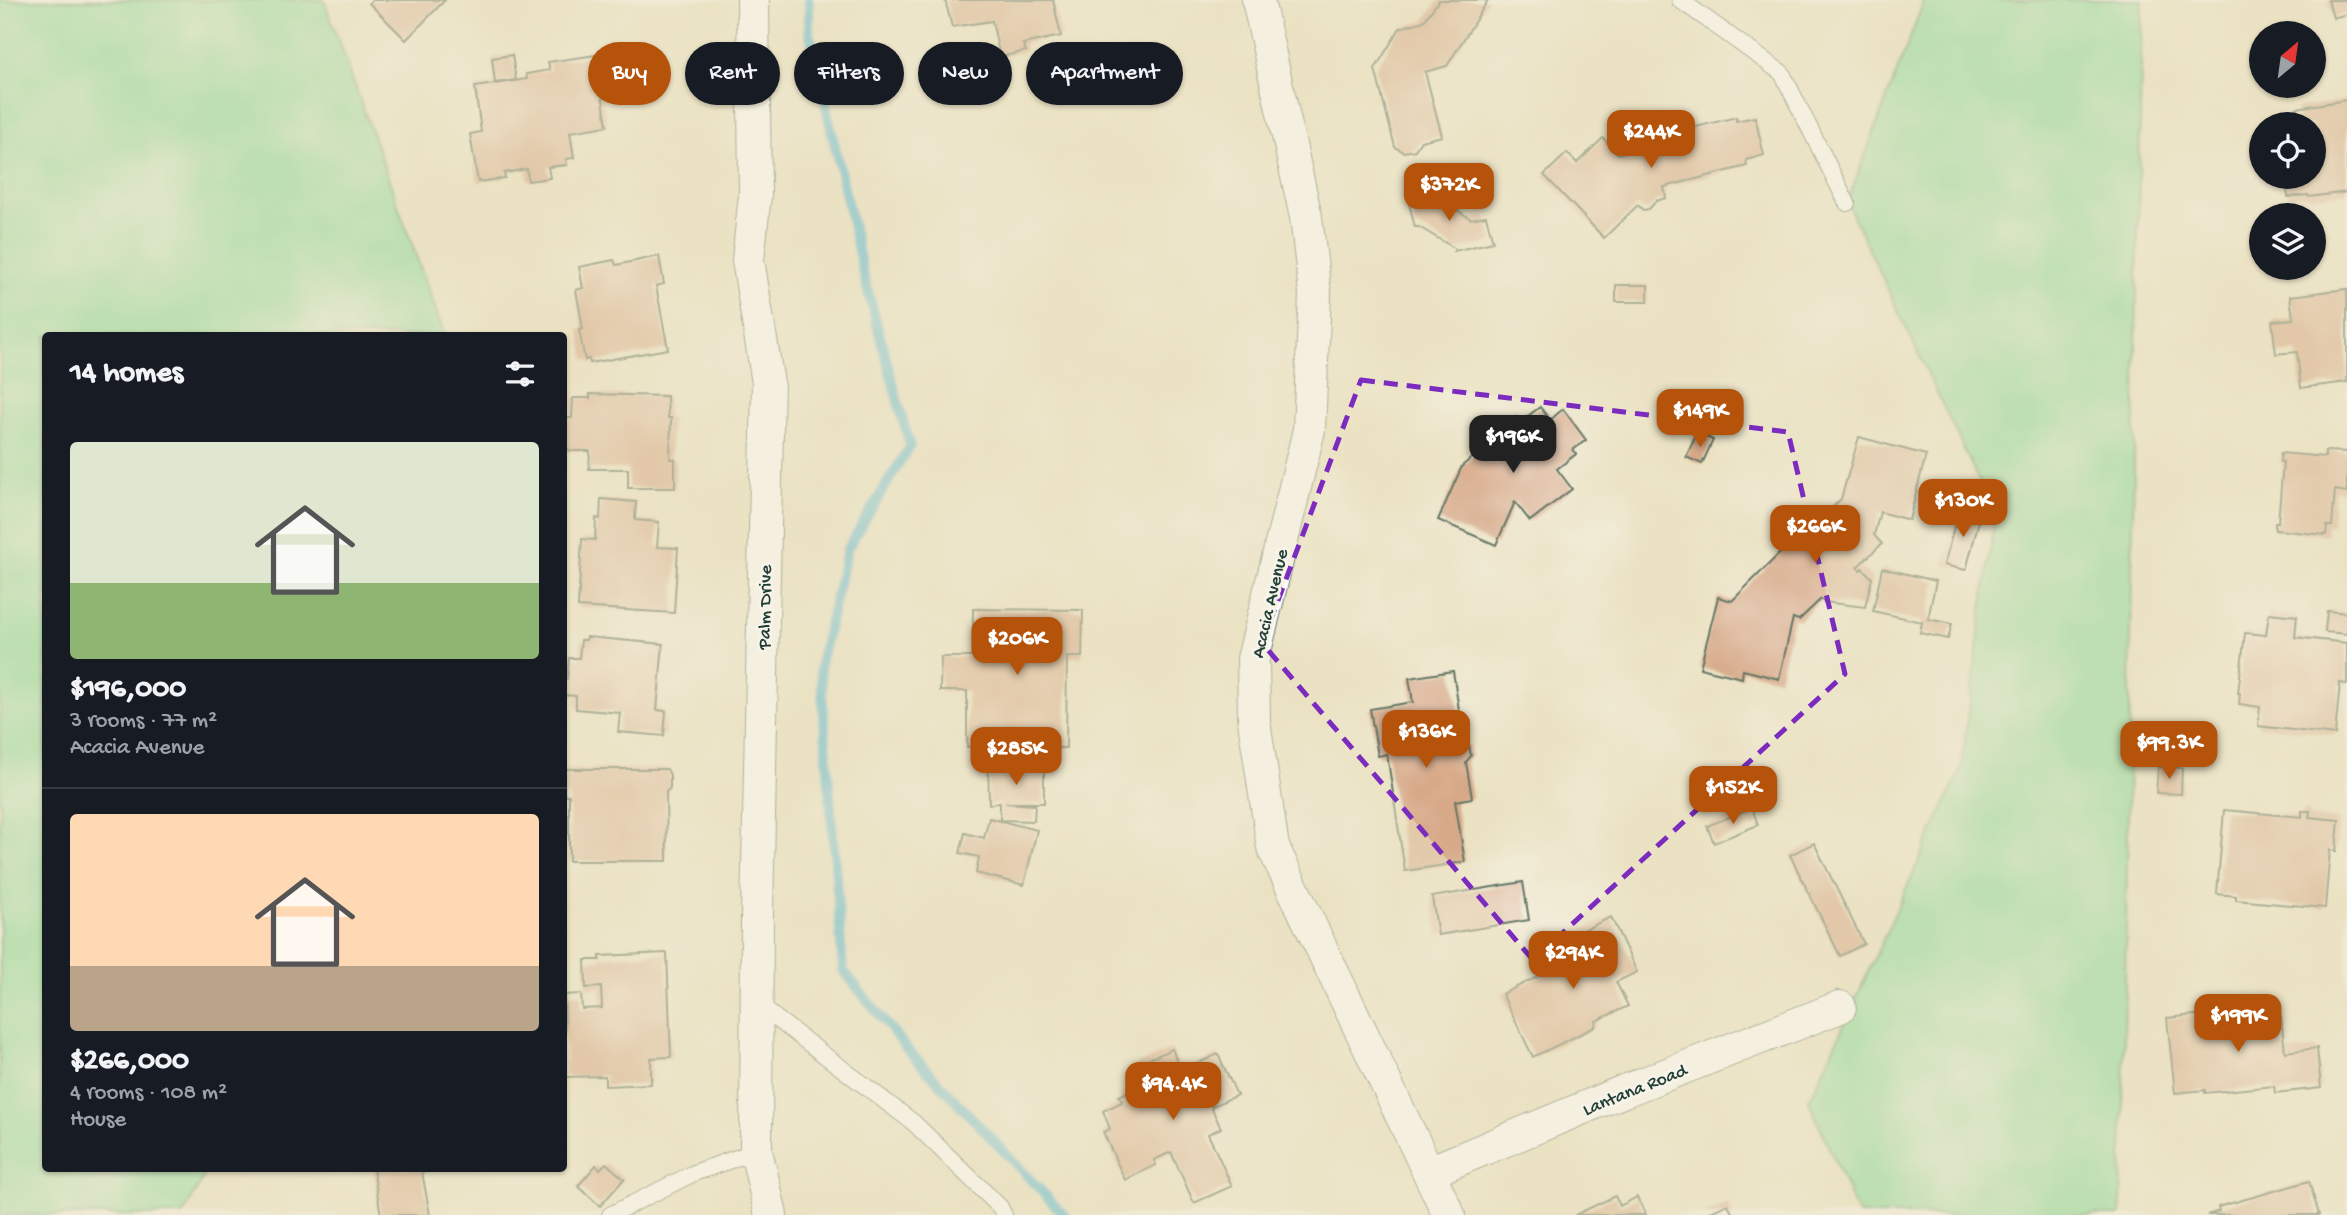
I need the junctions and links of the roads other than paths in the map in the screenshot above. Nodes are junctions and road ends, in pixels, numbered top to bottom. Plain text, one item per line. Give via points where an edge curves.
1 (753, 0) edge
2 (1258, 0) edge
3 (1680, 0) edge
4 (1847, 203) dead end
5 (757, 1004) junction
6 (1840, 1007) dead end
7 (756, 1151) junction
8 (1429, 1172) junction
9 (610, 1215) edge
10 (771, 1215) edge
11 (1004, 1215) edge
12 (1449, 1215) edge

1 - 5 street, Palm Drive via 755,195 748,260 768,383
2 - 8 street, Acacia Avenue via 1306,218 1315,294 1309,430 1253,659 1254,721 1273,847
3 - 4 lane via 1782,73
5 - 7 street, Palm Drive
5 - 11 lane via 914,1123
6 - 8 street, Lantana Road
7 - 9 lane via 694,1172
7 - 10 street, Palm Drive
8 - 12 street, Acacia Avenue

